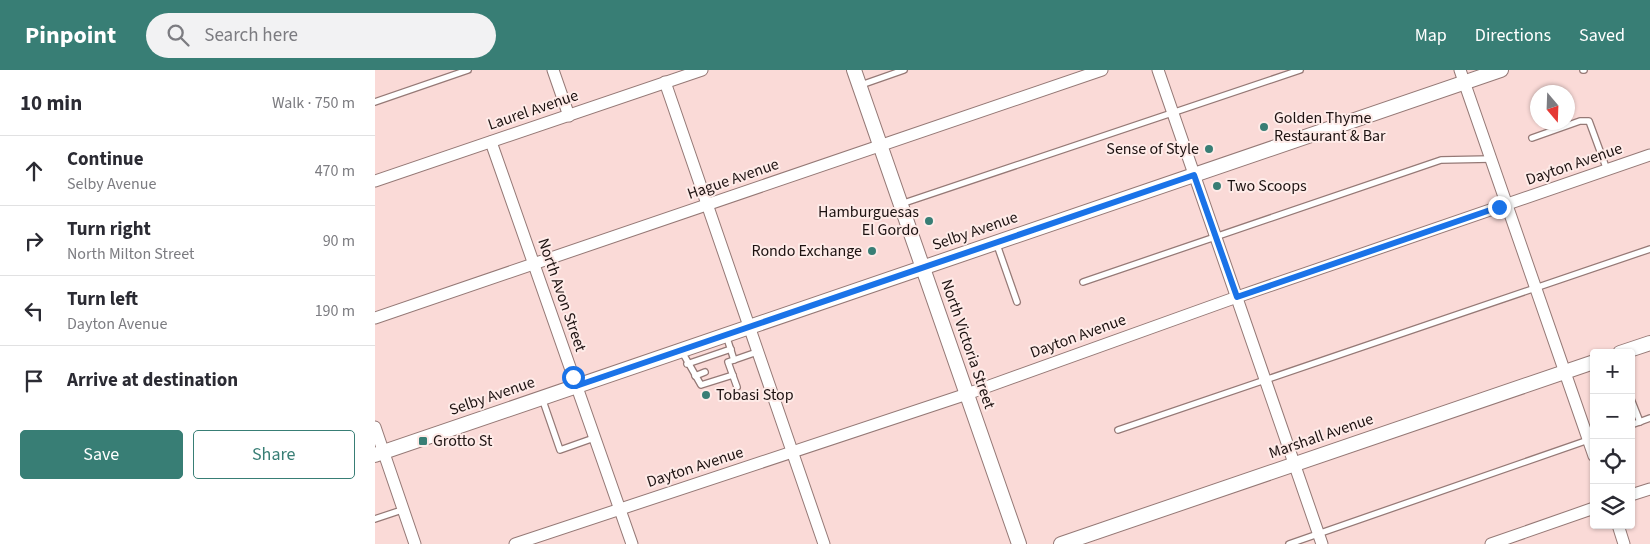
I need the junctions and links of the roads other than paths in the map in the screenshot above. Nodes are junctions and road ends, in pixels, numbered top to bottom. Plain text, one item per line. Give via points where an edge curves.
1 (469, 70) edge
2 (553, 70) edge
3 (702, 70) edge
4 (855, 70) edge
5 (904, 70) edge
6 (1102, 70) edge
7 (1158, 70) edge
8 (1300, 70) edge
9 (1501, 70) edge
10 (1462, 76) edge
11 (665, 82) junction
12 (860, 85) junction
13 (375, 102) edge
14 (1173, 113) junction
15 (569, 116) junction
16 (1532, 138) dead end
17 (491, 142) junction
18 (881, 146) junction
19 (1650, 155) edge
20 (1491, 158) junction
21 (1607, 170) junction
22 (1194, 175) junction
23 (375, 182) edge
24 (901, 204) junction
25 (1507, 204) junction
26 (706, 206) junction
27 (1216, 238) junction
28 (996, 242) junction
29 (1650, 249) edge
30 (534, 264) junction
31 (922, 268) junction
32 (1083, 282) dead end
33 (1535, 288) junction
34 (1237, 297) junction
35 (1017, 302) dead end
36 (375, 318) edge
37 (749, 327) junction
38 (726, 335) junction
39 (1650, 343) edge
40 (731, 349) junction
41 (1632, 349) edge
42 (681, 350) junction
43 (757, 352) junction
44 (729, 363) junction
45 (1590, 363) edge
46 (687, 364) junction
47 (705, 372) dead end
48 (1565, 372) junction
49 (733, 375) junction
50 (695, 376) junction
51 (1265, 380) junction
52 (576, 386) junction
53 (737, 388) dead end
54 (967, 394) junction
55 (542, 398) junction
56 (1635, 409) edge
57 (1650, 418) edge
58 (1640, 422) junction
59 (1635, 424) edge
60 (375, 427) edge
61 (1118, 430) dead end
62 (1590, 436) edge
63 (594, 438) junction
64 (1590, 439) edge
65 (793, 452) junction
66 (379, 453) edge
67 (1295, 463) junction
68 (1650, 489) edge
69 (1635, 494) edge
70 (619, 508) junction
71 (1590, 509) edge
72 (402, 510) junction
73 (375, 519) edge
74 (1619, 529) edge
75 (1321, 539) edge
76 (415, 544) edge
77 (515, 544) edge
78 (632, 544) edge
79 (824, 544) edge
80 (1019, 544) edge
81 (1061, 544) edge
82 (1289, 544) edge
83 (1491, 544) edge
84 (1624, 544) edge

1 - 13 lane
2 - 15 street
3 - 11 street, Laurel Avenue
4 - 12 street, North Victoria Street
5 - 12 lane
6 - 18 street, Hague Avenue
7 - 14 street
8 - 14 lane
9 - 10 street, Selby Avenue
10 - 20 street
10 - 22 street, Selby Avenue
11 - 15 street, Laurel Avenue
11 - 26 street
12 - 18 street, North Victoria Street
14 - 22 street
14 - 24 lane
15 - 17 street, Laurel Avenue
16 - 21 lane via 1580,121 1589,122
17 - 23 street, Laurel Avenue
17 - 30 street, North Avon Street
18 - 24 street, North Victoria Street
18 - 26 street, Hague Avenue
19 - 21 street, Dayton Avenue
20 - 25 street
20 - 27 lane via 1441,160
21 - 25 street, Dayton Avenue
22 - 27 street
22 - 28 street, Selby Avenue
24 - 31 street, North Victoria Street
25 - 33 street
25 - 34 street, Dayton Avenue
26 - 30 street, Hague Avenue
26 - 37 street
27 - 32 lane
27 - 34 street
28 - 31 street, Selby Avenue
28 - 35 lane
29 - 33 lane
30 - 36 street, Hague Avenue
30 - 52 street, North Avon Street
31 - 37 street, Selby Avenue
31 - 54 street, North Victoria Street
33 - 48 street
33 - 51 lane
34 - 51 street
34 - 54 street, Dayton Avenue
37 - 38 street, Selby Avenue
37 - 43 street
38 - 40 lane
38 - 42 street, Selby Avenue
39 - 41 street
40 - 44 lane
40 - 46 lane
42 - 46 lane
42 - 52 street, Selby Avenue
43 - 44 lane
43 - 65 street
44 - 49 lane
45 - 48 street, Marshall Avenue
46 - 50 lane
47 - 50 lane
48 - 62 street
48 - 67 street, Marshall Avenue
49 - 50 lane via 701,385
49 - 53 lane
51 - 61 lane
51 - 67 street
52 - 55 street, Selby Avenue
52 - 63 street, North Avon Street
54 - 65 street, Dayton Avenue
54 - 80 street, North Victoria Street
55 - 63 lane via 561,450
55 - 66 street, Selby Avenue
56 - 58 lane
57 - 58 lane
58 - 59 lane
60 - 66 street
63 - 70 street, North Avon Street
64 - 75 lane
65 - 70 street, Dayton Avenue
65 - 79 street
66 - 72 street
67 - 75 street
67 - 81 street, Marshall Avenue
68 - 69 street
70 - 77 street, Dayton Avenue
70 - 78 street, North Avon Street
71 - 83 street
72 - 73 lane
72 - 76 street
74 - 84 street
75 - 82 lane

